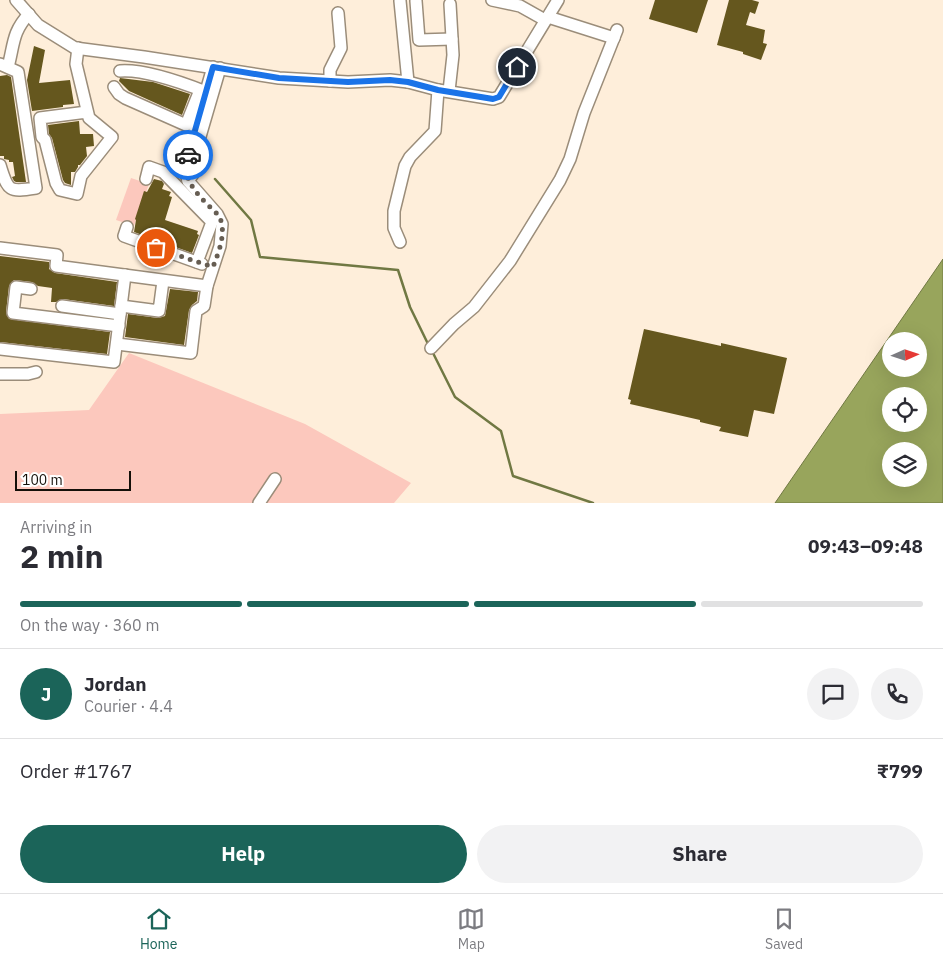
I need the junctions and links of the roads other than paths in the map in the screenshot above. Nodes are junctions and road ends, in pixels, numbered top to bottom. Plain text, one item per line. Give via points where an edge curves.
1 (16, 0) edge
2 (492, 0) edge
3 (558, 0) edge
4 (400, 1) edge
5 (416, 1) dead end
6 (450, 4) dead end
7 (338, 13) dead end
8 (29, 14) junction
9 (546, 18) junction
10 (452, 39) junction
11 (78, 48) junction
12 (4, 66) edge
13 (216, 68) junction
14 (120, 71) dead end
15 (330, 81) junction
16 (408, 82) junction
17 (114, 87) dead end
18 (203, 91) junction
19 (444, 91) junction
20 (88, 112) junction
21 (0, 165) edge
22 (2, 177) edge
23 (146, 179) dead end
24 (188, 181) junction
25 (127, 227) dead end
26 (400, 242) dead end
27 (0, 248) edge
28 (196, 262) junction
29 (213, 267) junction
30 (125, 275) junction
31 (163, 280) junction
32 (207, 286) junction
33 (32, 289) dead end
34 (62, 306) dead end
35 (121, 310) junction
36 (119, 326) junction
37 (116, 344) junction
38 (431, 348) dead end
39 (0, 349) edge
40 (36, 372) dead end
41 (0, 374) edge
42 (275, 479) dead end
43 (259, 503) edge

1 - 8 street
2 - 9 street via 520,6
3 - 9 street
4 - 16 street
5 - 10 street via 419,40
6 - 10 street
7 - 15 street via 341,48 330,70
8 - 11 street via 38,25
8 - 12 street via 19,25
9 - 19 street via 499,97 493,99
9 - 38 street via 615,34 560,180 510,261 474,307
10 - 19 street via 453,55
11 - 13 street
11 - 20 street via 76,64
12 - 22 street via 18,72 36,188 12,190
13 - 15 street via 279,78
13 - 18 street
13 - 24 street via 192,164 193,174
14 - 18 street via 171,79
15 - 16 street
16 - 19 street
17 - 18 street via 125,98 186,125
18 - 24 street via 186,160
19 - 26 street via 435,131 405,166 394,211 394,228
20 - 20 street via 89,118 112,137 81,176 77,194 60,190 42,137 40,118
21 - 22 street
23 - 28 street via 149,167 163,172 212,222
24 - 29 street via 222,224 220,246
25 - 28 street via 124,236
27 - 30 street via 57,255 56,266
28 - 29 street
29 - 32 street
30 - 31 street
30 - 35 street
31 - 32 street
31 - 35 street via 159,311
32 - 37 street via 204,306 196,311 191,353
33 - 36 street via 16,287 13,313
34 - 35 street
35 - 36 street
36 - 37 street
37 - 39 street via 114,362
40 - 41 street
42 - 43 street

